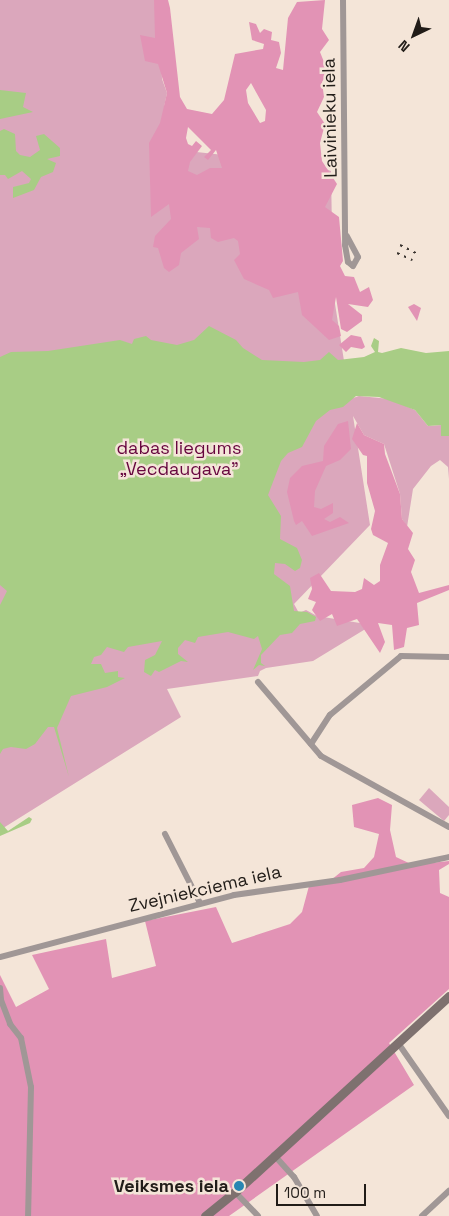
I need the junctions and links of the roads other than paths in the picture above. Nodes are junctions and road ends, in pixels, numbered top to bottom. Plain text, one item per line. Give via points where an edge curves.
1 (342, 0) edge
2 (347, 236) dead end
3 (449, 657) edge
4 (258, 682) dead end
5 (311, 744) junction
6 (449, 827) edge
7 (165, 834) dead end
8 (449, 857) edge
9 (200, 903) junction
10 (0, 957) edge
11 (0, 988) edge
12 (447, 1001) edge
13 (398, 1043) junction
14 (449, 1116) edge
15 (274, 1156) junction
16 (449, 1190) edge
17 (235, 1192) junction
18 (28, 1216) edge
19 (205, 1216) edge
20 (258, 1216) edge
21 (317, 1216) edge
22 (422, 1216) edge

1 - 2 street, Laivinieku iela
3 - 5 street via 401,656 330,715
4 - 5 street
5 - 6 street via 314,750 347,772
7 - 9 street
8 - 9 street, Zvejniekciema iela via 340,880 293,884
9 - 10 street, Zvejniekciema iela
11 - 18 street via 10,1024 21,1038 31,1087
12 - 13 main road
13 - 14 street
13 - 15 main road
15 - 17 main road
15 - 21 street via 294,1177
16 - 22 street
17 - 19 main road
17 - 20 street

